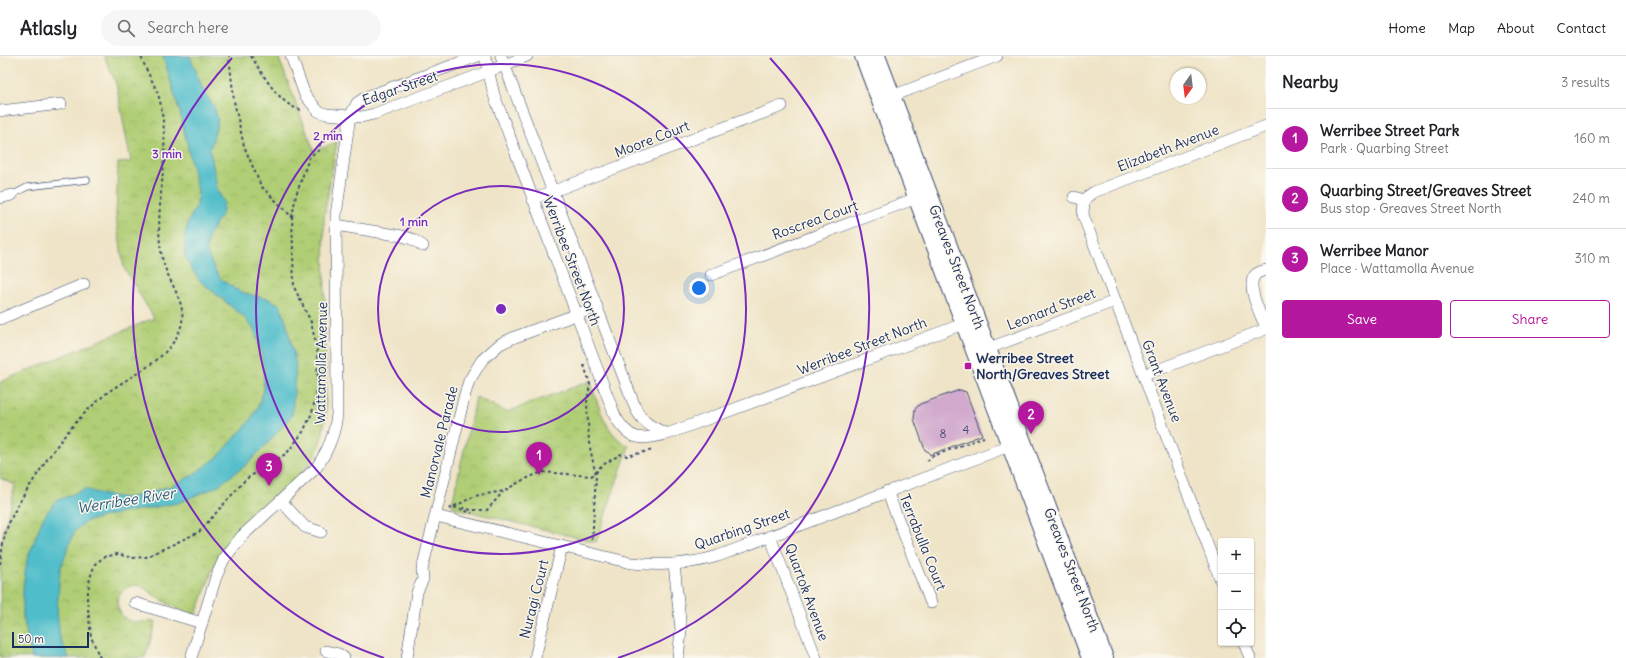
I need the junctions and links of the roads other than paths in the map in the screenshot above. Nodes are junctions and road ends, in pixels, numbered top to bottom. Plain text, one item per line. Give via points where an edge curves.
1 (291, 56) edge
2 (478, 56) edge
3 (484, 56) edge
4 (526, 56) edge
5 (863, 56) edge
6 (877, 56) edge
7 (997, 56) edge
8 (503, 60) edge
9 (488, 72) junction
10 (886, 98) junction
11 (61, 104) dead end
12 (782, 106) dead end
13 (0, 111) edge
14 (350, 116) junction
15 (1266, 126) edge
16 (87, 180) dead end
17 (554, 192) junction
18 (12, 196) joint
19 (923, 196) junction
20 (0, 198) edge
21 (1079, 199) joint
22 (532, 200) junction
23 (336, 225) junction
24 (423, 246) dead end
25 (1266, 270) edge
26 (711, 275) dead end
27 (84, 284) dead end
28 (1115, 301) junction
29 (597, 307) junction
30 (576, 314) junction
31 (0, 319) edge
32 (970, 321) junction
33 (1266, 329) edge
34 (982, 351) junction
35 (1144, 375) junction
36 (667, 434) junction
37 (1017, 443) junction
38 (887, 491) junction
39 (281, 501) junction
40 (436, 516) junction
41 (321, 532) dead end
42 (770, 536) junction
43 (562, 546) junction
44 (674, 564) junction
45 (1218, 574) edge
46 (932, 603) dead end
47 (135, 604) dead end
48 (202, 623) junction
49 (1245, 646) edge
50 (326, 651) dead end
51 (191, 658) edge
52 (344, 658) edge
53 (407, 658) edge
54 (535, 658) edge
55 (678, 658) edge
56 (816, 658) edge
57 (1090, 658) edge
58 (1105, 658) edge
59 (1250, 658) edge

1 - 14 street via 305,95 318,111
2 - 14 street, Edgar Street via 366,97 357,103
3 - 9 street, Werribee Street North
4 - 8 street, Edgar Street
5 - 10 street, Greaves Street North
6 - 10 street, Greaves Street North
7 - 10 street
8 - 9 street, Edgar Street
8 - 17 street, Werribee Street North
9 - 14 street, Edgar Street via 374,114
9 - 22 street, Werribee Street North
10 - 19 street, Greaves Street North
11 - 13 street
12 - 17 street, Moore Court
14 - 23 street, Wattamolla Avenue
15 - 21 street, Elizabeth Avenue
16 - 18 lane via 27,187
17 - 22 street, Moore Court
17 - 29 street, Werribee Street North
18 - 20 street
19 - 26 street, Roscrea Court
19 - 32 street, Greaves Street North
21 - 28 street, Grant Avenue
22 - 30 street, Werribee Street North
23 - 24 street via 402,236
23 - 39 street, Wattamolla Avenue via 336,426 325,455 316,468
25 - 33 street via 1248,278
27 - 31 street
28 - 34 street, Leonard Street
28 - 35 street, Grant Avenue
29 - 30 street, Manorvale Parade
29 - 36 street, Werribee Street North via 640,417 650,426
30 - 36 street, Werribee Street North via 615,416 622,427 634,436 645,439
30 - 40 street, Manorvale Parade via 500,344 475,369 465,394
32 - 34 street, Greaves Street North
32 - 36 street, Werribee Street North
33 - 35 street
34 - 37 street, Greaves Street North
35 - 45 street, Grant Avenue
37 - 38 street, Quarbing Street
37 - 57 street, Greaves Street North
37 - 58 street, Greaves Street North
38 - 42 street, Quarbing Street
38 - 46 street, Terrabulla Court
39 - 41 street via 305,527
39 - 48 street, Wattamolla Avenue via 242,536 224,560
40 - 43 street, Quarbing Street
40 - 53 street, Manorvale Parade via 422,570 423,579 418,589
42 - 44 street, Quarbing Street via 703,560
42 - 56 street, Quartok Avenue
43 - 44 street, Quarbing Street via 645,564
43 - 54 street, Nuragi Court
44 - 55 street via 681,630
47 - 48 street
48 - 51 street, Wattamolla Avenue
49 - 59 street
50 - 52 street

